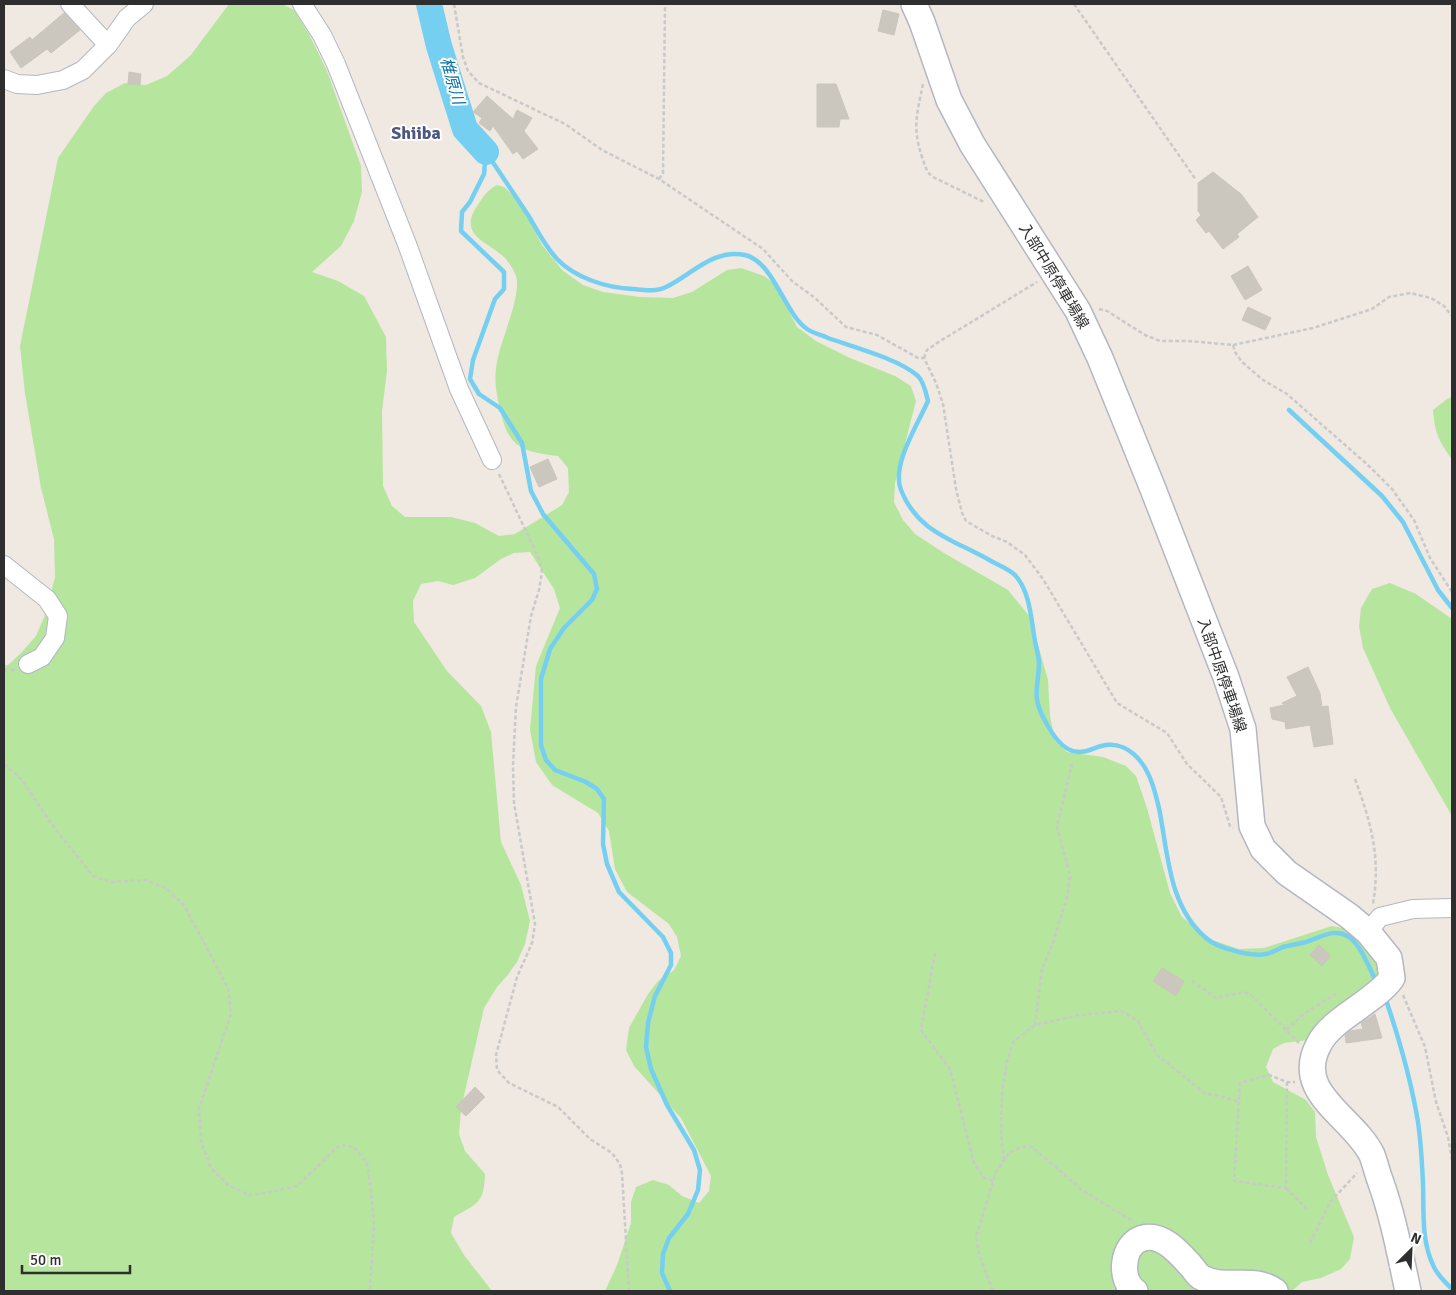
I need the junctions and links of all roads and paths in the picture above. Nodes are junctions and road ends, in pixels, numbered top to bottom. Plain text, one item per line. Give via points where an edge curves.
1 (70, 4) edge
2 (144, 4) edge
3 (302, 4) edge
4 (454, 4) edge
5 (665, 4) edge
6 (914, 4) edge
7 (1074, 4) edge
8 (108, 45) junction
9 (936, 64) junction
10 (4, 80) edge
11 (659, 178) junction
12 (1196, 180) dead end
13 (1007, 199) junction
14 (1054, 272) junction
15 (1078, 311) junction
16 (1452, 316) edge
17 (1233, 345) junction
18 (924, 358) junction
19 (492, 460) joint
20 (4, 565) edge
21 (1452, 592) edge
22 (28, 664) dead end
23 (4, 764) edge
24 (1072, 764) dead end
25 (1355, 779) dead end
26 (1257, 835) junction
27 (1452, 908) edge
28 (1374, 924) junction
29 (935, 953) dead end
30 (1392, 978) junction
31 (1192, 980) dead end
32 (1339, 992) dead end
33 (1035, 1025) junction
34 (1285, 1030) junction
35 (1314, 1054) junction
36 (1287, 1082) junction
37 (1314, 1082) junction
38 (1238, 1101) junction
39 (1373, 1158) junction
40 (1004, 1160) junction
41 (1452, 1160) edge
42 (993, 1181) junction
43 (1286, 1188) junction
44 (1309, 1211) dead end
45 (1145, 1238) junction
46 (1310, 1243) dead end
47 (370, 1291) edge
48 (629, 1291) edge
49 (993, 1291) edge
50 (1135, 1291) edge
51 (1276, 1291) edge
52 (1408, 1291) edge

1 - 8 street
2 - 8 street via 126,18
3 - 19 street via 336,64 407,244 459,389
4 - 11 path via 463,57 468,71 479,84 564,124 602,150
5 - 11 path via 663,173
6 - 9 main road, 入部中原停車場線
7 - 12 path
8 - 10 street via 82,70 63,80 36,85
9 - 13 main road, 入部中原停車場線 via 949,100 972,144
9 - 13 path via 925,71 915,124 917,142 928,173 995,207
11 - 18 path via 763,249 846,328 877,335 918,358
13 - 14 main road, 入部中原停車場線
14 - 15 main road, 入部中原停車場線
14 - 18 path via 937,344 928,350
15 - 17 path via 1091,307 1107,311 1145,336 1160,341
15 - 26 main road, 入部中原停車場線 via 1153,489 1226,677 1243,729 1252,826
16 - 17 path via 1431,298 1410,293 1389,297 1372,309 1313,328
17 - 21 path via 1242,362 1287,394 1392,489 1414,520 1430,558
18 - 26 path via 943,404 956,489 966,521 1025,555 1043,579 1117,703 1167,733 1187,764 1221,796 1230,826 1245,837
19 - 48 path via 539,559 542,572 531,616 518,698 513,765 514,803 535,924 532,943 517,977 496,1055 497,1070 509,1083 558,1107 590,1139 612,1153 620,1164
20 - 22 street via 47,599 58,616 55,638 42,658
23 - 47 path via 21,779 93,876 111,882 145,880 166,888 184,905 228,988 231,1014 199,1109 201,1142 210,1168 228,1185 249,1194 297,1186 340,1145 354,1147 367,1163 374,1224
24 - 33 path via 1058,826 1070,876 1067,897 1042,969
25 - 28 path via 1369,818 1376,854
26 - 28 main road, 入部中原停車場線 via 1264,849 1287,873 1349,916
27 - 28 street via 1413,909
28 - 30 main road, 入部中原停車場線 via 1389,958
29 - 42 path via 921,1030 950,1069 974,1163 983,1176
30 - 35 main road via 1330,1030
30 - 41 path via 1398,982 1426,1047 1436,1102
31 - 34 path via 1216,998 1244,992 1250,995
32 - 34 path
33 - 38 path via 1078,1015 1121,1011 1137,1020 1158,1056 1205,1093
33 - 40 path via 1014,1041 1007,1061 1002,1094
34 - 35 path via 1306,1051
35 - 37 main road via 1311,1072
36 - 37 path
36 - 38 path via 1269,1075 1240,1084
36 - 43 path
37 - 39 main road via 1317,1090 1362,1139
38 - 43 path via 1234,1181
39 - 46 path via 1331,1201
39 - 52 main road
40 - 42 path
40 - 45 path via 1021,1146 1032,1146 1082,1190 1136,1223
42 - 49 path via 976,1237
43 - 44 path
45 - 50 main road via 1133,1243 1126,1253 1126,1276
45 - 51 main road via 1158,1239 1171,1246 1201,1277 1213,1281 1253,1283

